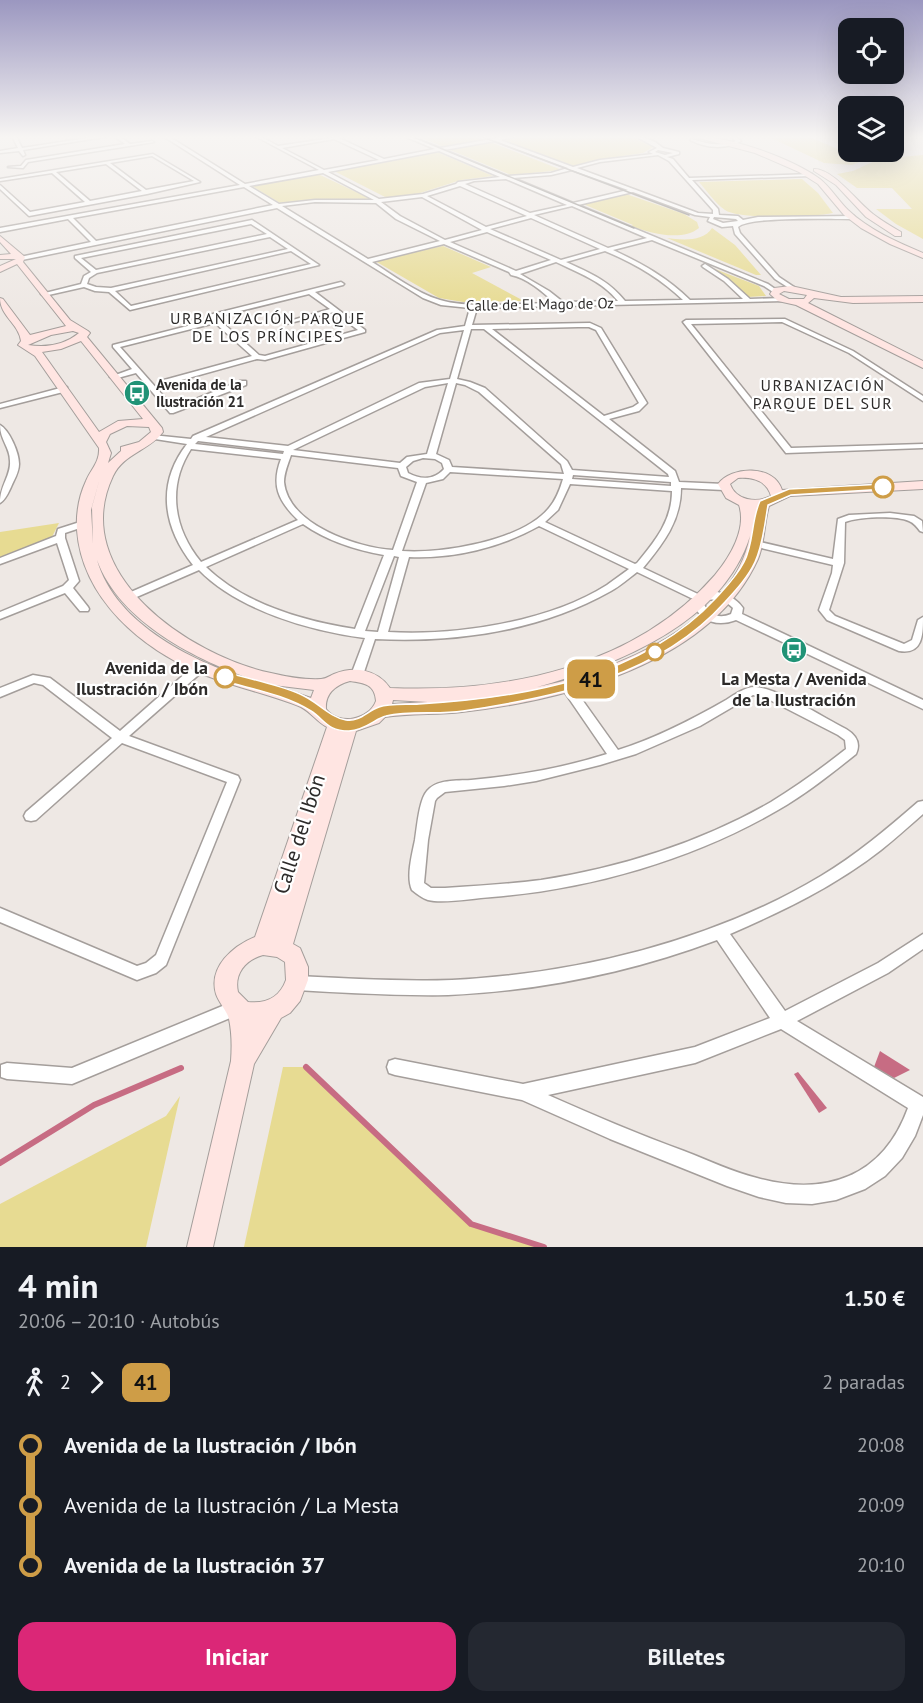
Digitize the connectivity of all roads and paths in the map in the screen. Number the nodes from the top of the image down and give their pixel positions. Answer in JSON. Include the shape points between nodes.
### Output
{"nodes":[{"id":1,"x":7,"y":194,"type":"edge"},
{"id":2,"x":79,"y":194,"type":"edge"},
{"id":3,"x":140,"y":194,"type":"edge"},
{"id":4,"x":194,"y":194,"type":"edge"},
{"id":5,"x":245,"y":194,"type":"edge"},
{"id":6,"x":259,"y":194,"type":"edge"},
{"id":7,"x":366,"y":194,"type":"edge"},
{"id":8,"x":483,"y":194,"type":"edge"},
{"id":9,"x":546,"y":194,"type":"edge"},
{"id":10,"x":618,"y":194,"type":"edge"},
{"id":11,"x":641,"y":194,"type":"edge"},
{"id":12,"x":702,"y":194,"type":"edge"},
{"id":13,"x":831,"y":194,"type":"edge"},
{"id":14,"x":848,"y":194,"type":"edge"},
{"id":15,"x":422,"y":195,"type":"joint"},
{"id":16,"x":10,"y":197,"type":"junction"},
{"id":17,"x":0,"y":198,"type":"edge"},
{"id":18,"x":378,"y":201,"type":"junction"},
{"id":19,"x":89,"y":203,"type":"junction"},
{"id":20,"x":572,"y":205,"type":"junction"},
{"id":21,"x":278,"y":206,"type":"junction"},
{"id":22,"x":267,"y":208,"type":"junction"},
{"id":23,"x":531,"y":216,"type":"junction"},
{"id":24,"x":714,"y":216,"type":"junction"},
{"id":25,"x":69,"y":217,"type":"junction"},
{"id":26,"x":852,"y":217,"type":"junction"},
{"id":27,"x":738,"y":223,"type":"junction"},
{"id":28,"x":0,"y":230,"type":"edge"},
{"id":29,"x":486,"y":230,"type":"junction"},
{"id":30,"x":272,"y":235,"type":"junction"},
{"id":31,"x":903,"y":237,"type":"dead end"},
{"id":32,"x":0,"y":238,"type":"edge"},
{"id":33,"x":652,"y":238,"type":"junction"},
{"id":34,"x":94,"y":242,"type":"junction"},
{"id":35,"x":444,"y":242,"type":"junction"},
{"id":36,"x":293,"y":249,"type":"junction"},
{"id":37,"x":606,"y":250,"type":"junction"},
{"id":38,"x":923,"y":256,"type":"edge"},
{"id":39,"x":0,"y":257,"type":"edge"},
{"id":40,"x":20,"y":259,"type":"junction"},
{"id":41,"x":366,"y":261,"type":"junction"},
{"id":42,"x":559,"y":261,"type":"junction"},
{"id":43,"x":711,"y":263,"type":"junction"},
{"id":44,"x":0,"y":268,"type":"edge"},
{"id":45,"x":95,"y":272,"type":"junction"},
{"id":46,"x":513,"y":274,"type":"junction"},
{"id":47,"x":341,"y":284,"type":"dead end"},
{"id":48,"x":84,"y":285,"type":"junction"},
{"id":49,"x":792,"y":288,"type":"junction"},
{"id":50,"x":111,"y":290,"type":"junction"},
{"id":51,"x":309,"y":291,"type":"junction"},
{"id":52,"x":775,"y":291,"type":"junction"},
{"id":53,"x":44,"y":294,"type":"junction"},
{"id":54,"x":811,"y":296,"type":"junction"},
{"id":55,"x":923,"y":299,"type":"edge"},
{"id":56,"x":782,"y":300,"type":"junction"},
{"id":57,"x":750,"y":301,"type":"junction"},
{"id":58,"x":689,"y":302,"type":"junction"},
{"id":59,"x":798,"y":302,"type":"junction"},
{"id":60,"x":0,"y":303,"type":"edge"},
{"id":61,"x":623,"y":303,"type":"junction"},
{"id":62,"x":562,"y":305,"type":"junction"},
{"id":63,"x":474,"y":306,"type":"junction"},
{"id":64,"x":335,"y":310,"type":"junction"},
{"id":65,"x":216,"y":321,"type":"junction"},
{"id":66,"x":288,"y":323,"type":"dead end"},
{"id":67,"x":469,"y":327,"type":"junction"},
{"id":68,"x":486,"y":327,"type":"junction"},
{"id":69,"x":79,"y":333,"type":"junction"},
{"id":70,"x":29,"y":345,"type":"junction"},
{"id":71,"x":257,"y":357,"type":"junction"},
{"id":72,"x":923,"y":365,"type":"edge"},
{"id":73,"x":137,"y":370,"type":"junction"},
{"id":74,"x":114,"y":377,"type":"junction"},
{"id":75,"x":453,"y":381,"type":"junction"},
{"id":76,"x":167,"y":382,"type":"dead end"},
{"id":77,"x":243,"y":383,"type":"dead end"},
{"id":78,"x":64,"y":389,"type":"junction"},
{"id":79,"x":923,"y":399,"type":"edge"},
{"id":80,"x":0,"y":406,"type":"edge"},
{"id":81,"x":605,"y":418,"type":"junction"},
{"id":82,"x":152,"y":424,"type":"junction"},
{"id":83,"x":0,"y":427,"type":"edge"},
{"id":84,"x":155,"y":437,"type":"junction"},
{"id":85,"x":102,"y":442,"type":"junction"},
{"id":86,"x":192,"y":442,"type":"junction"},
{"id":87,"x":923,"y":446,"type":"edge"},
{"id":88,"x":135,"y":448,"type":"junction"},
{"id":89,"x":288,"y":452,"type":"junction"},
{"id":90,"x":430,"y":456,"type":"junction"},
{"id":91,"x":402,"y":466,"type":"junction"},
{"id":92,"x":448,"y":469,"type":"junction"},
{"id":93,"x":568,"y":477,"type":"junction"},
{"id":94,"x":923,"y":478,"type":"edge"},
{"id":95,"x":422,"y":480,"type":"junction"},
{"id":96,"x":770,"y":482,"type":"junction"},
{"id":97,"x":676,"y":485,"type":"junction"},
{"id":98,"x":923,"y":485,"type":"edge"},
{"id":99,"x":724,"y":487,"type":"junction"},
{"id":100,"x":777,"y":496,"type":"junction"},
{"id":101,"x":0,"y":500,"type":"edge"},
{"id":102,"x":744,"y":502,"type":"junction"},
{"id":103,"x":763,"y":503,"type":"junction"},
{"id":104,"x":303,"y":521,"type":"junction"},
{"id":105,"x":537,"y":522,"type":"junction"},
{"id":106,"x":83,"y":524,"type":"junction"},
{"id":107,"x":923,"y":529,"type":"edge"},
{"id":108,"x":60,"y":538,"type":"junction"},
{"id":109,"x":756,"y":544,"type":"junction"},
{"id":110,"x":397,"y":553,"type":"junction"},
{"id":111,"x":0,"y":561,"type":"edge"},
{"id":112,"x":839,"y":563,"type":"junction"},
{"id":113,"x":198,"y":566,"type":"junction"},
{"id":114,"x":636,"y":568,"type":"junction"},
{"id":115,"x":67,"y":588,"type":"junction"},
{"id":116,"x":128,"y":597,"type":"junction"},
{"id":117,"x":725,"y":597,"type":"junction"},
{"id":118,"x":701,"y":603,"type":"junction"},
{"id":119,"x":84,"y":609,"type":"dead end"},
{"id":120,"x":0,"y":616,"type":"edge"},
{"id":121,"x":736,"y":616,"type":"junction"},
{"id":122,"x":923,"y":620,"type":"edge"},
{"id":123,"x":371,"y":634,"type":"junction"},
{"id":124,"x":200,"y":667,"type":"junction"},
{"id":125,"x":357,"y":675,"type":"junction"},
{"id":126,"x":325,"y":685,"type":"junction"},
{"id":127,"x":567,"y":687,"type":"junction"},
{"id":128,"x":0,"y":693,"type":"edge"},
{"id":129,"x":386,"y":694,"type":"junction"},
{"id":130,"x":923,"y":705,"type":"edge"},
{"id":131,"x":317,"y":708,"type":"junction"},
{"id":132,"x":381,"y":711,"type":"junction"},
{"id":133,"x":343,"y":725,"type":"junction"},
{"id":134,"x":121,"y":738,"type":"junction"},
{"id":135,"x":615,"y":756,"type":"junction"},
{"id":136,"x":923,"y":806,"type":"edge"},
{"id":137,"x":31,"y":816,"type":"dead end"},
{"id":138,"x":0,"y":915,"type":"edge"},
{"id":139,"x":720,"y":932,"type":"junction"},
{"id":140,"x":923,"y":941,"type":"edge"},
{"id":141,"x":272,"y":946,"type":"junction"},
{"id":142,"x":297,"y":983,"type":"junction"},
{"id":143,"x":238,"y":1009,"type":"junction"},
{"id":144,"x":273,"y":1010,"type":"junction"},
{"id":145,"x":782,"y":1022,"type":"junction"},
{"id":146,"x":243,"y":1061,"type":"junction"},
{"id":147,"x":395,"y":1067,"type":"dead end"},
{"id":148,"x":8,"y":1071,"type":"dead end"},
{"id":149,"x":523,"y":1092,"type":"junction"},
{"id":150,"x":921,"y":1105,"type":"edge"},
{"id":151,"x":201,"y":1247,"type":"edge"}],
"edges":[{"from":1,"to":16,"type":"street"},
{"from":2,"to":19,"type":"street"},
{"from":3,"to":19,"type":"street"},
{"from":4,"to":25,"type":"street"},
{"from":5,"to":22,"type":"street"},
{"from":6,"to":21,"type":"street","name":"Calle de El Mago de Oz"},
{"from":7,"to":18,"type":"street"},
{"from":8,"to":23,"type":"street"},
{"from":9,"to":20,"type":"street"},
{"from":10,"to":20,"type":"street"},
{"from":11,"to":24,"type":"street"},
{"from":12,"to":24,"type":"street","via":[[716,210]]},
{"from":13,"to":26,"type":"street"},
{"from":14,"to":31,"type":"street","via":[[868,215]]},
{"from":15,"to":18,"type":"street"},
{"from":15,"to":29,"type":"street"},
{"from":16,"to":17,"type":"street"},
{"from":16,"to":19,"type":"street","via":[[29,214]]},
{"from":18,"to":21,"type":"street"},
{"from":18,"to":35,"type":"street","via":[[405,222]]},
{"from":20,"to":23,"type":"street"},
{"from":20,"to":33,"type":"street"},
{"from":21,"to":22,"type":"street"},
{"from":21,"to":41,"type":"street","name":"Calle de El Mago de Oz"},
{"from":22,"to":34,"type":"street"},
{"from":23,"to":29,"type":"street"},
{"from":23,"to":37,"type":"street"},
{"from":24,"to":27,"type":"street","via":[[736,217]]},
{"from":24,"to":27,"type":"street","via":[[710,220],[716,224]]},
{"from":25,"to":28,"type":"street"},
{"from":25,"to":34,"type":"street"},
{"from":26,"to":27,"type":"street"},
{"from":26,"to":38,"type":"street"},
{"from":27,"to":49,"type":"street","via":[[737,233]]},
{"from":29,"to":35,"type":"street"},
{"from":29,"to":42,"type":"street"},
{"from":30,"to":36,"type":"street"},
{"from":30,"to":45,"type":"street"},
{"from":30,"to":45,"type":"street","via":[[252,222],[77,256]]},
{"from":32,"to":40,"type":"street"},
{"from":33,"to":37,"type":"street"},
{"from":33,"to":43,"type":"street"},
{"from":34,"to":40,"type":"street"},
{"from":35,"to":41,"type":"street"},
{"from":35,"to":46,"type":"street"},
{"from":36,"to":50,"type":"street"},
{"from":36,"to":50,"type":"street","via":[[316,265],[130,308]]},
{"from":37,"to":42,"type":"street"},
{"from":37,"to":58,"type":"street","via":[[662,278]]},
{"from":39,"to":40,"type":"street"},
{"from":40,"to":44,"type":"street"},
{"from":40,"to":53,"type":"street"},
{"from":41,"to":63,"type":"street","name":"Calle de El Mago de Oz","via":[[432,300]]},
{"from":42,"to":46,"type":"street"},
{"from":42,"to":61,"type":"street","via":[[604,283]]},
{"from":43,"to":52,"type":"street"},
{"from":43,"to":57,"type":"street","via":[[703,265]]},
{"from":45,"to":48,"type":"street","via":[[86,277]]},
{"from":46,"to":62,"type":"street","via":[[542,288]]},
{"from":47,"to":51,"type":"street"},
{"from":48,"to":50,"type":"street"},
{"from":48,"to":53,"type":"street"},
{"from":49,"to":52,"type":"street"},
{"from":49,"to":54,"type":"street"},
{"from":51,"to":64,"type":"street"},
{"from":51,"to":65,"type":"street","via":[[211,316]]},
{"from":52,"to":56,"type":"street"},
{"from":53,"to":69,"type":"street"},
{"from":54,"to":55,"type":"street","via":[[839,300]]},
{"from":54,"to":59,"type":"street"},
{"from":56,"to":57,"type":"street","name":"Calle de El Mago de Oz"},
{"from":56,"to":59,"type":"street"},
{"from":57,"to":58,"type":"street","name":"Calle de El Mago de Oz"},
{"from":58,"to":61,"type":"street","name":"Calle de El Mago de Oz"},
{"from":59,"to":72,"type":"street"},
{"from":60,"to":70,"type":"street"},
{"from":61,"to":62,"type":"street","name":"Calle de El Mago de Oz"},
{"from":62,"to":63,"type":"street","name":"Calle de El Mago de Oz"},
{"from":63,"to":67,"type":"street"},
{"from":64,"to":66,"type":"street"},
{"from":64,"to":71,"type":"street","via":[[363,330]]},
{"from":65,"to":71,"type":"street"},
{"from":65,"to":73,"type":"street","via":[[115,346]]},
{"from":67,"to":68,"type":"street"},
{"from":67,"to":75,"type":"street"},
{"from":67,"to":86,"type":"street","via":[[439,331]]},
{"from":68,"to":81,"type":"street"},
{"from":68,"to":81,"type":"street","via":[[590,325],[599,329],[643,403],[636,409]]},
{"from":69,"to":70,"type":"street","via":[[49,332]]},
{"from":69,"to":70,"type":"street","via":[[60,346]]},
{"from":69,"to":74,"type":"street"},
{"from":70,"to":78,"type":"street"},
{"from":71,"to":76,"type":"street"},
{"from":73,"to":74,"type":"street"},
{"from":73,"to":77,"type":"street","via":[[173,411]]},
{"from":74,"to":82,"type":"street"},
{"from":75,"to":89,"type":"street","via":[[422,385]]},
{"from":75,"to":90,"type":"street"},
{"from":75,"to":93,"type":"street","via":[[482,390],[564,464]]},
{"from":78,"to":80,"type":"street"},
{"from":78,"to":85,"type":"street"},
{"from":79,"to":87,"type":"street","via":[[851,352],[783,320],[686,322],[789,451]]},
{"from":81,"to":97,"type":"street","via":[[672,472]]},
{"from":82,"to":84,"type":"street","via":[[157,432]]},
{"from":82,"to":85,"type":"street","via":[[119,424],[105,432]]},
{"from":83,"to":101,"type":"street","via":[[16,456]]},
{"from":84,"to":86,"type":"street"},
{"from":84,"to":88,"type":"street"},
{"from":85,"to":88,"type":"street","via":[[119,449]]},
{"from":85,"to":106,"type":"street","via":[[105,457],[89,489]]},
{"from":86,"to":89,"type":"street"},
{"from":86,"to":113,"type":"street","via":[[170,486],[169,506],[183,546]]},
{"from":88,"to":116,"type":"street","via":[[118,457],[108,473],[97,526],[104,558]]},
{"from":89,"to":91,"type":"street"},
{"from":89,"to":104,"type":"street","via":[[280,477],[281,488],[288,504]]},
{"from":90,"to":91,"type":"street","via":[[416,457]]},
{"from":90,"to":92,"type":"street","via":[[446,462]]},
{"from":91,"to":95,"type":"street","via":[[404,474]]},
{"from":92,"to":93,"type":"street"},
{"from":92,"to":95,"type":"street","via":[[437,479]]},
{"from":93,"to":97,"type":"street"},
{"from":93,"to":105,"type":"street","via":[[553,510]]},
{"from":94,"to":96,"type":"street"},
{"from":95,"to":110,"type":"street"},
{"from":96,"to":99,"type":"street","via":[[739,475],[727,479]]},
{"from":96,"to":100,"type":"street","via":[[777,489]]},
{"from":97,"to":99,"type":"street"},
{"from":97,"to":114,"type":"street","via":[[677,505],[668,529],[657,548]]},
{"from":98,"to":100,"type":"street","via":[[798,491]]},
{"from":99,"to":102,"type":"street","via":[[732,497]]},
{"from":100,"to":103,"type":"street"},
{"from":102,"to":103,"type":"street"},
{"from":102,"to":118,"type":"street","via":[[747,517],[735,558]]},
{"from":103,"to":109,"type":"street"},
{"from":104,"to":110,"type":"street","via":[[341,542],[375,552]]},
{"from":104,"to":113,"type":"street"},
{"from":105,"to":110,"type":"street","via":[[482,547],[447,553]]},
{"from":105,"to":114,"type":"street"},
{"from":106,"to":108,"type":"street","via":[[61,531]]},
{"from":106,"to":124,"type":"street","via":[[89,561],[107,596],[143,633]]},
{"from":107,"to":112,"type":"street","via":[[918,521],[904,516],[843,519]]},
{"from":108,"to":111,"type":"street"},
{"from":108,"to":115,"type":"street","via":[[74,581]]},
{"from":109,"to":112,"type":"street"},
{"from":109,"to":117,"type":"street","via":[[749,562]]},
{"from":110,"to":123,"type":"street"},
{"from":110,"to":123,"type":"street"},
{"from":112,"to":122,"type":"street","via":[[824,610],[828,616],[903,648],[916,642]]},
{"from":113,"to":116,"type":"street"},
{"from":113,"to":123,"type":"street","via":[[236,594],[282,615]]},
{"from":114,"to":118,"type":"street"},
{"from":114,"to":123,"type":"street","via":[[604,591],[525,622],[492,630],[426,636]]},
{"from":115,"to":119,"type":"street"},
{"from":115,"to":120,"type":"street"},
{"from":116,"to":126,"type":"street","via":[[158,625],[219,660],[297,685]]},
{"from":117,"to":118,"type":"street"},
{"from":117,"to":121,"type":"street","via":[[738,608]]},
{"from":118,"to":121,"type":"street","via":[[722,620]]},
{"from":118,"to":127,"type":"street","via":[[657,651]]},
{"from":118,"to":129,"type":"street","via":[[646,641],[576,671],[474,693]]},
{"from":121,"to":130,"type":"street"},
{"from":123,"to":125,"type":"street"},
{"from":124,"to":131,"type":"street","via":[[295,697]]},
{"from":124,"to":134,"type":"street"},
{"from":125,"to":126,"type":"street","via":[[343,676]]},
{"from":125,"to":129,"type":"street","via":[[379,683]]},
{"from":126,"to":131,"type":"street","via":[[317,696]]},
{"from":127,"to":132,"type":"street","via":[[460,707]]},
{"from":127,"to":135,"type":"street"},
{"from":128,"to":134,"type":"street","via":[[33,679],[46,681]]},
{"from":129,"to":132,"type":"street"},
{"from":131,"to":133,"type":"street","via":[[324,718]]},
{"from":132,"to":133,"type":"street","via":[[368,721]]},
{"from":133,"to":141,"type":"street","name":"Calle del Ibón"},
{"from":134,"to":137,"type":"street"},
{"from":134,"to":138,"type":"street","via":[[234,780],[161,960],[137,973]]},
{"from":135,"to":135,"type":"street","via":[[553,773],[443,787],[431,796],[427,809],[417,886],[429,894],[531,887],[628,866],[694,844],[761,814],[852,751],[851,738],[842,732],[755,690],[688,728]]},
{"from":136,"to":139,"type":"street","via":[[868,854],[824,882]]},
{"from":139,"to":142,"type":"street","via":[[606,965],[470,986]]},
{"from":139,"to":145,"type":"street"},
{"from":140,"to":145,"type":"street","via":[[883,968]]},
{"from":141,"to":142,"type":"street","via":[[289,951],[298,965]]},
{"from":141,"to":143,"type":"street","via":[[246,951],[228,971],[226,987],[231,1003]]},
{"from":142,"to":144,"type":"street","via":[[290,997]]},
{"from":143,"to":144,"type":"street","via":[[255,1014]]},
{"from":143,"to":146,"type":"street"},
{"from":143,"to":148,"type":"street","via":[[72,1076]]},
{"from":144,"to":146,"type":"street"},
{"from":145,"to":149,"type":"street","via":[[694,1055]]},
{"from":145,"to":150,"type":"street"},
{"from":146,"to":151,"type":"street"},
{"from":147,"to":149,"type":"street"},
{"from":149,"to":150,"type":"street","via":[[603,1129],[759,1188],[804,1194],[842,1189],[877,1172],[906,1140]]}]}
